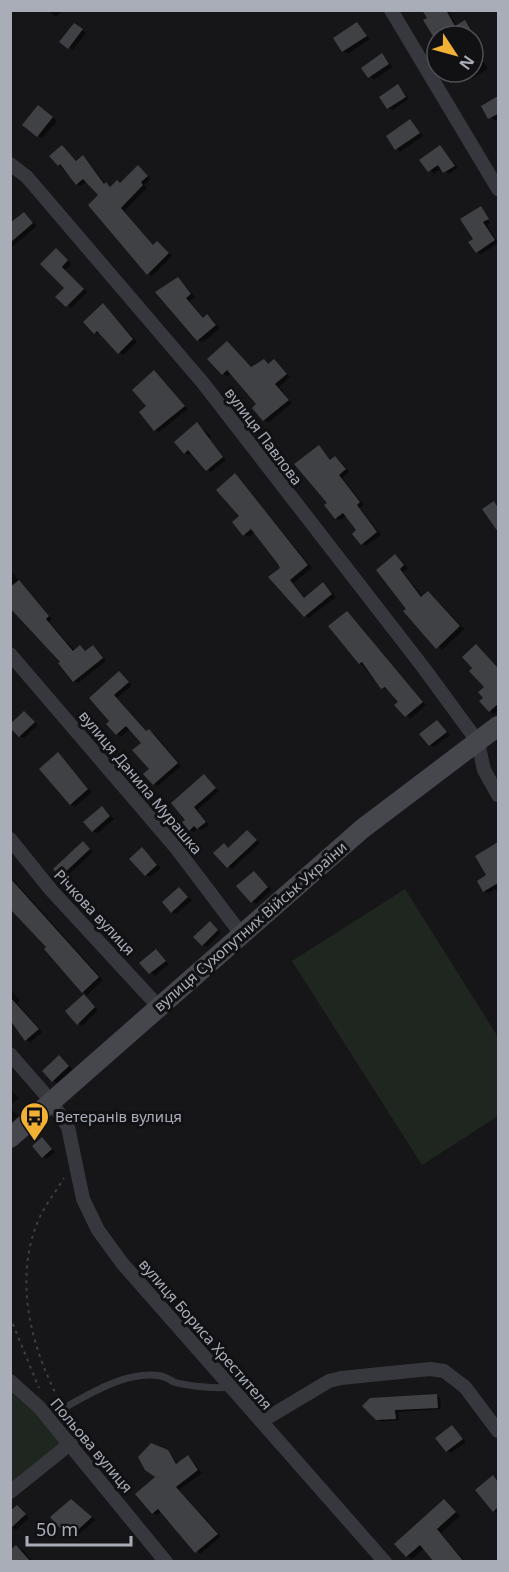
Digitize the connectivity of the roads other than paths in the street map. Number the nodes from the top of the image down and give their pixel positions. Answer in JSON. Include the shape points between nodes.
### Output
{"nodes":[{"id":1,"x":391,"y":10,"type":"edge"},
{"id":2,"x":10,"y":164,"type":"edge"},
{"id":3,"x":498,"y":189,"type":"edge"},
{"id":4,"x":10,"y":654,"type":"edge"},
{"id":5,"x":498,"y":726,"type":"edge"},
{"id":6,"x":478,"y":742,"type":"junction"},
{"id":7,"x":498,"y":795,"type":"edge"},
{"id":8,"x":10,"y":839,"type":"edge"},
{"id":9,"x":242,"y":935,"type":"junction"},
{"id":10,"x":158,"y":1006,"type":"junction"},
{"id":11,"x":10,"y":1054,"type":"edge"},
{"id":12,"x":51,"y":1101,"type":"junction"},
{"id":13,"x":10,"y":1138,"type":"edge"},
{"id":14,"x":10,"y":1381,"type":"edge"},
{"id":15,"x":233,"y":1387,"type":"junction"},
{"id":16,"x":64,"y":1408,"type":"road end"},
{"id":17,"x":262,"y":1421,"type":"junction"},
{"id":18,"x":498,"y":1431,"type":"edge"},
{"id":19,"x":71,"y":1443,"type":"junction"},
{"id":20,"x":10,"y":1492,"type":"edge"},
{"id":21,"x":164,"y":1561,"type":"edge"},
{"id":22,"x":385,"y":1562,"type":"edge"}],
"edges":[{"from":1,"to":3,"type":"street"},
{"from":2,"to":6,"type":"street","name":"вулиця Павлова","via":[[27,177],[203,383]]},
{"from":4,"to":9,"type":"street","name":"вулиця Данила Мурашка","via":[[177,849]]},
{"from":5,"to":6,"type":"street","name":"вулиця Сухопутних Військ України"},
{"from":6,"to":7,"type":"street","via":[[484,770]]},
{"from":6,"to":9,"type":"street","name":"вулиця Сухопутних Військ України","via":[[362,829]]},
{"from":8,"to":10,"type":"street","name":"Річкова вулиця","via":[[51,890]]},
{"from":9,"to":10,"type":"street","name":"вулиця Сухопутних Військ України"},
{"from":10,"to":12,"type":"street","name":"вулиця Сухопутних Військ України"},
{"from":11,"to":12,"type":"street","name":"вулиця Бориса Хрестителя"},
{"from":12,"to":13,"type":"street","name":"вулиця Сухопутних Військ України"},
{"from":12,"to":15,"type":"street","name":"вулиця Бориса Хрестителя","via":[[68,1127],[83,1198],[98,1230],[122,1263]]},
{"from":14,"to":19,"type":"street","name":"Польова вулиця"},
{"from":15,"to":16,"type":"lane","via":[[217,1389],[177,1383],[161,1376],[139,1376]]},
{"from":15,"to":17,"type":"street","name":"вулиця Бориса Хрестителя"},
{"from":17,"to":18,"type":"street","via":[[329,1381],[430,1369],[454,1377]]},
{"from":17,"to":22,"type":"street","name":"вулиця Бориса Хрестителя"},
{"from":19,"to":20,"type":"street"},
{"from":19,"to":21,"type":"street","name":"Польова вулиця"}]}
